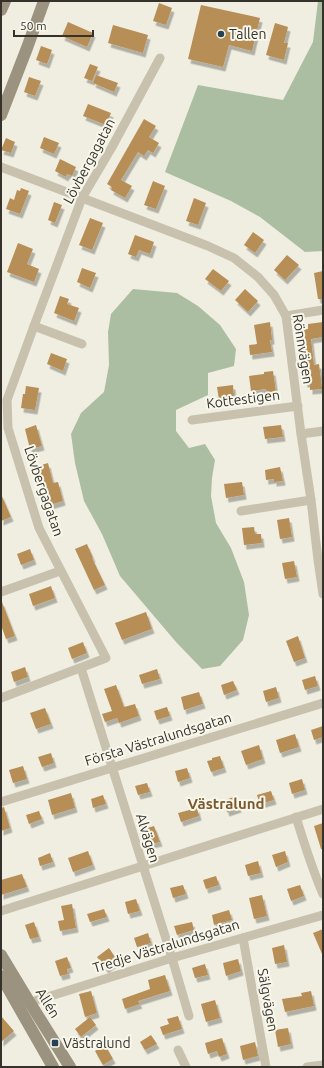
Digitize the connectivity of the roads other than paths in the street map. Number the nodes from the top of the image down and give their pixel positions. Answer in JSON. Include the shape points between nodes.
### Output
{"nodes":[{"id":1,"x":5,"y":1,"type":"edge"},
{"id":2,"x":44,"y":1,"type":"edge"},
{"id":3,"x":1,"y":10,"type":"edge"},
{"id":4,"x":160,"y":58,"type":"dead end"},
{"id":5,"x":1,"y":115,"type":"edge"},
{"id":6,"x":1,"y":167,"type":"edge"},
{"id":7,"x":82,"y":198,"type":"junction"},
{"id":8,"x":323,"y":310,"type":"edge"},
{"id":9,"x":286,"y":316,"type":"junction"},
{"id":10,"x":34,"y":326,"type":"junction"},
{"id":11,"x":82,"y":344,"type":"dead end"},
{"id":12,"x":4,"y":398,"type":"edge"},
{"id":13,"x":298,"y":406,"type":"junction"},
{"id":14,"x":192,"y":420,"type":"dead end"},
{"id":15,"x":323,"y":431,"type":"edge"},
{"id":16,"x":301,"y":434,"type":"junction"},
{"id":17,"x":311,"y":500,"type":"junction"},
{"id":18,"x":242,"y":511,"type":"dead end"},
{"id":19,"x":60,"y":571,"type":"junction"},
{"id":20,"x":1,"y":592,"type":"edge"},
{"id":21,"x":323,"y":594,"type":"edge"},
{"id":22,"x":81,"y":668,"type":"junction"},
{"id":23,"x":1,"y":698,"type":"edge"},
{"id":24,"x":323,"y":703,"type":"edge"},
{"id":25,"x":112,"y":768,"type":"junction"},
{"id":26,"x":1,"y":802,"type":"edge"},
{"id":27,"x":323,"y":809,"type":"edge"},
{"id":28,"x":296,"y":817,"type":"junction"},
{"id":29,"x":143,"y":866,"type":"junction"},
{"id":30,"x":323,"y":894,"type":"edge"},
{"id":31,"x":1,"y":911,"type":"edge"},
{"id":32,"x":323,"y":915,"type":"edge"},
{"id":33,"x":243,"y":938,"type":"junction"},
{"id":34,"x":2,"y":958,"type":"edge"},
{"id":35,"x":172,"y":958,"type":"junction"},
{"id":36,"x":1,"y":976,"type":"edge"},
{"id":37,"x":24,"y":1005,"type":"junction"},
{"id":38,"x":189,"y":1016,"type":"dead end"},
{"id":39,"x":178,"y":1050,"type":"dead end"},
{"id":40,"x":323,"y":1065,"type":"edge"},
{"id":41,"x":53,"y":1067,"type":"edge"},
{"id":42,"x":70,"y":1067,"type":"edge"},
{"id":43,"x":186,"y":1067,"type":"edge"},
{"id":44,"x":266,"y":1067,"type":"edge"},
{"id":45,"x":307,"y":1067,"type":"edge"}],
"edges":[{"from":1,"to":3,"type":"main road"},
{"from":2,"to":5,"type":"main road"},
{"from":4,"to":7,"type":"street","name":"Lövbergagatan"},
{"from":6,"to":7,"type":"street","name":"Rönnvägen"},
{"from":7,"to":9,"type":"street","name":"Rönnvägen","via":[[234,258],[258,277],[274,295]]},
{"from":7,"to":10,"type":"street","name":"Lövbergagatan"},
{"from":8,"to":9,"type":"street"},
{"from":9,"to":13,"type":"street","name":"Rönnvägen"},
{"from":10,"to":11,"type":"street"},
{"from":10,"to":12,"type":"street","name":"Lövbergagatan"},
{"from":12,"to":19,"type":"street","name":"Lövbergagatan","via":[[8,428],[38,528]]},
{"from":13,"to":14,"type":"street","name":"Kottestigen"},
{"from":13,"to":16,"type":"street","name":"Rönnvägen"},
{"from":15,"to":16,"type":"street"},
{"from":16,"to":17,"type":"street","name":"Rönnvägen"},
{"from":17,"to":18,"type":"street"},
{"from":17,"to":21,"type":"street","name":"Rönnvägen"},
{"from":19,"to":20,"type":"street"},
{"from":19,"to":22,"type":"street","name":"Lövbergagatan","via":[[106,658]]},
{"from":22,"to":23,"type":"street"},
{"from":22,"to":25,"type":"street","name":"Alvägen"},
{"from":24,"to":25,"type":"street","name":"Första Västralundsgatan"},
{"from":25,"to":26,"type":"street","name":"Första Västralundsgatan"},
{"from":25,"to":29,"type":"street","name":"Alvägen"},
{"from":27,"to":28,"type":"street"},
{"from":28,"to":29,"type":"street"},
{"from":28,"to":30,"type":"street"},
{"from":29,"to":31,"type":"street"},
{"from":29,"to":35,"type":"street","name":"Alvägen"},
{"from":32,"to":33,"type":"street","name":"Tredje Västralundsgatan"},
{"from":33,"to":35,"type":"street","name":"Tredje Västralundsgatan"},
{"from":33,"to":44,"type":"street","name":"Sälgvägen"},
{"from":34,"to":37,"type":"main road","name":"Allén"},
{"from":35,"to":37,"type":"street","name":"Tredje Västralundsgatan"},
{"from":35,"to":38,"type":"street","name":"Alvägen"},
{"from":36,"to":37,"type":"main road","name":"Allén"},
{"from":37,"to":41,"type":"main road","name":"Allén"},
{"from":37,"to":42,"type":"main road","name":"Allén"},
{"from":39,"to":43,"type":"street"},
{"from":40,"to":45,"type":"street"}]}
